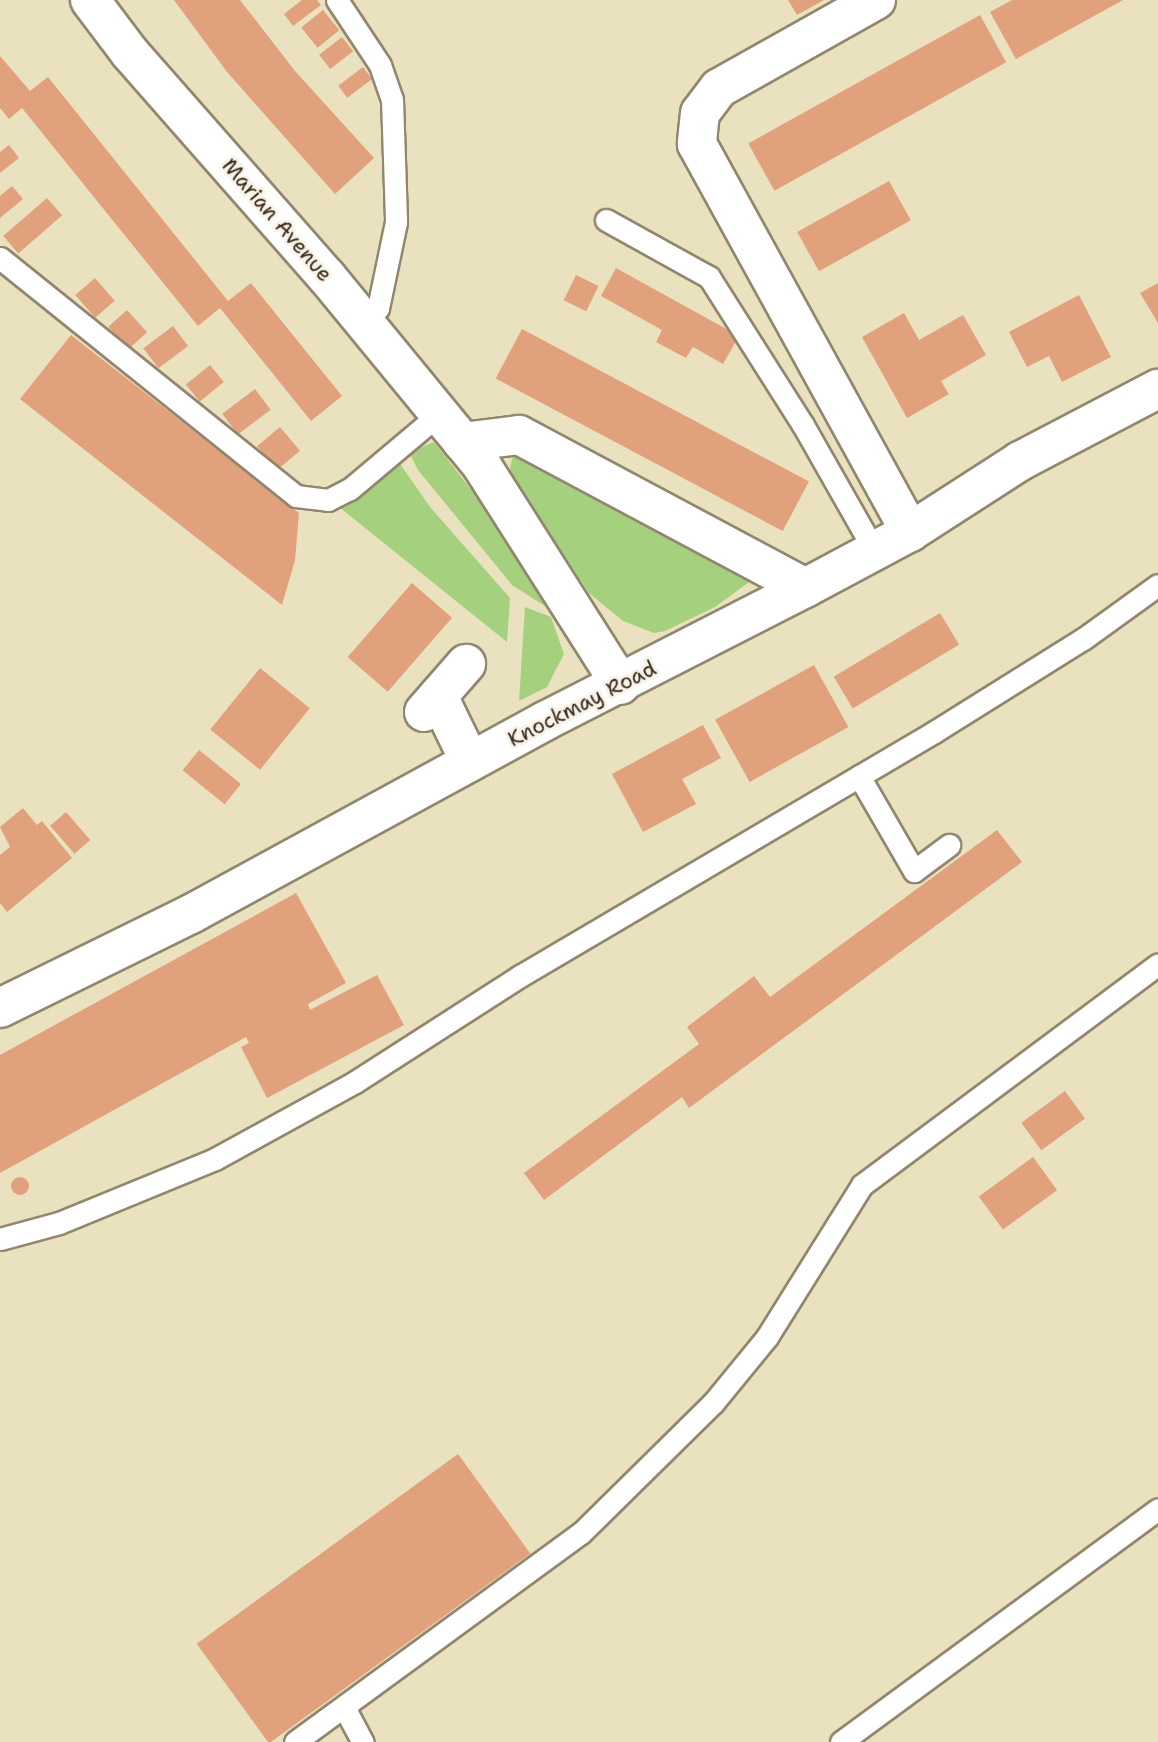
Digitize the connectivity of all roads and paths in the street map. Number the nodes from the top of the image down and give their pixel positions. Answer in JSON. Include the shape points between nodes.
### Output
{"nodes":[{"id":1,"x":90,"y":0,"type":"edge"},
{"id":2,"x":337,"y":0,"type":"edge"},
{"id":3,"x":876,"y":0,"type":"edge"},
{"id":4,"x":606,"y":220,"type":"dead end"},
{"id":5,"x":0,"y":258,"type":"edge"},
{"id":6,"x":366,"y":323,"type":"junction"},
{"id":7,"x":1158,"y":389,"type":"edge"},
{"id":8,"x":450,"y":428,"type":"junction"},
{"id":9,"x":910,"y":532,"type":"junction"},
{"id":10,"x":874,"y":550,"type":"junction"},
{"id":11,"x":1158,"y":585,"type":"edge"},
{"id":12,"x":805,"y":588,"type":"junction"},
{"id":13,"x":466,"y":664,"type":"dead end"},
{"id":14,"x":621,"y":685,"type":"junction"},
{"id":15,"x":470,"y":762,"type":"junction"},
{"id":16,"x":859,"y":776,"type":"junction"},
{"id":17,"x":949,"y":845,"type":"dead end"},
{"id":18,"x":1158,"y":964,"type":"edge"},
{"id":19,"x":0,"y":1008,"type":"edge"},
{"id":20,"x":0,"y":1239,"type":"edge"},
{"id":21,"x":1158,"y":1508,"type":"edge"},
{"id":22,"x":344,"y":1707,"type":"junction"},
{"id":23,"x":295,"y":1742,"type":"edge"},
{"id":24,"x":363,"y":1742,"type":"edge"},
{"id":25,"x":841,"y":1742,"type":"edge"}],
"edges":[{"from":1,"to":6,"type":"street","name":"Marian Avenue","via":[[130,53]]},
{"from":2,"to":6,"type":"lane","via":[[380,65],[392,99],[396,222],[378,308]]},
{"from":3,"to":9,"type":"street","via":[[719,88],[700,113],[697,144]]},
{"from":4,"to":10,"type":"lane","via":[[709,277],[803,425]]},
{"from":5,"to":8,"type":"lane","via":[[296,496],[328,500]]},
{"from":6,"to":8,"type":"street","name":"Marian Avenue"},
{"from":7,"to":9,"type":"street","name":"Knockmay Road","via":[[1020,461]]},
{"from":8,"to":12,"type":"street","via":[[519,435]]},
{"from":8,"to":14,"type":"street","name":"Marian Avenue","via":[[482,466]]},
{"from":9,"to":10,"type":"street","name":"Knockmay Road"},
{"from":10,"to":12,"type":"street","name":"Knockmay Road"},
{"from":11,"to":16,"type":"lane","via":[[1083,639]]},
{"from":12,"to":14,"type":"street","name":"Knockmay Road"},
{"from":13,"to":15,"type":"street","via":[[431,704]]},
{"from":14,"to":15,"type":"street","name":"Knockmay Road"},
{"from":15,"to":19,"type":"street","name":"Knockmay Road","via":[[191,914]]},
{"from":16,"to":17,"type":"lane","via":[[914,871]]},
{"from":16,"to":20,"type":"lane","via":[[520,975],[355,1082],[215,1159],[59,1223]]},
{"from":18,"to":22,"type":"lane","via":[[862,1185],[767,1337],[713,1403],[582,1533]]},
{"from":21,"to":25,"type":"lane"},
{"from":22,"to":23,"type":"lane"},
{"from":22,"to":24,"type":"lane"}]}
